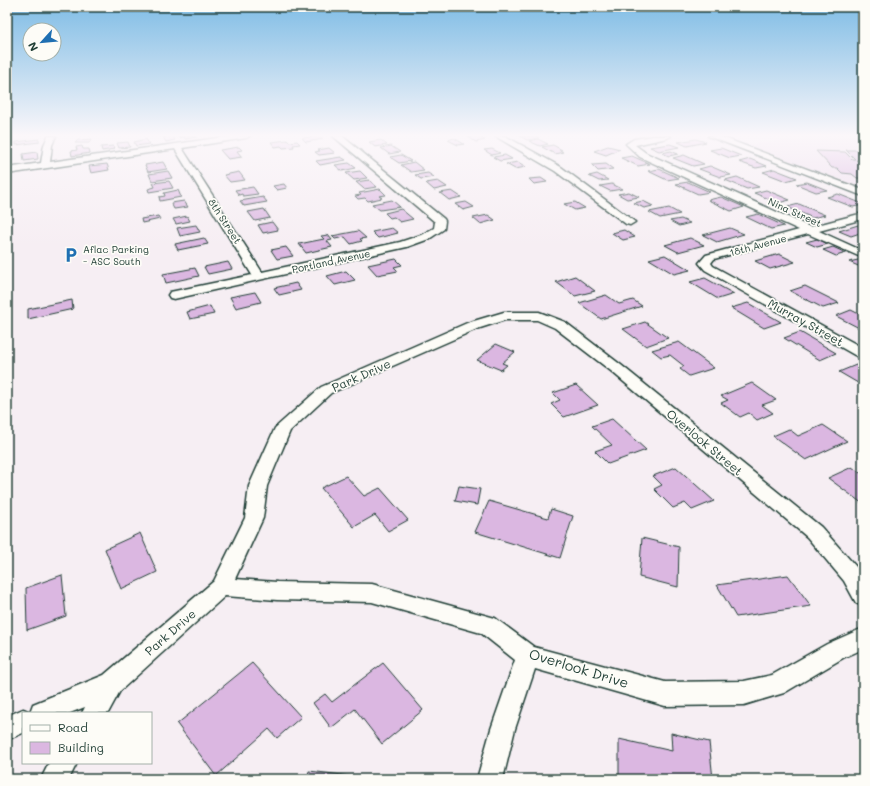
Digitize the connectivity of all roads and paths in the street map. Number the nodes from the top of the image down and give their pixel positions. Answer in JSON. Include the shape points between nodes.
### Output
{"nodes":[{"id":1,"x":194,"y":173,"type":"edge"},
{"id":2,"x":382,"y":173,"type":"edge"},
{"id":3,"x":563,"y":173,"type":"edge"},
{"id":4,"x":682,"y":173,"type":"edge"},
{"id":5,"x":807,"y":173,"type":"edge"},
{"id":6,"x":863,"y":194,"type":"edge"},
{"id":7,"x":863,"y":216,"type":"edge"},
{"id":8,"x":630,"y":222,"type":"dead end"},
{"id":9,"x":810,"y":231,"type":"junction"},
{"id":10,"x":863,"y":255,"type":"edge"},
{"id":11,"x":259,"y":277,"type":"junction"},
{"id":12,"x":749,"y":290,"type":"joint"},
{"id":13,"x":174,"y":295,"type":"dead end"},
{"id":14,"x":575,"y":336,"type":"joint"},
{"id":15,"x":863,"y":354,"type":"edge"},
{"id":16,"x":221,"y":587,"type":"junction"},
{"id":17,"x":863,"y":597,"type":"edge"},
{"id":18,"x":863,"y":638,"type":"edge"},
{"id":19,"x":528,"y":656,"type":"junction"},
{"id":20,"x":112,"y":683,"type":"junction"},
{"id":21,"x":44,"y":712,"type":"edge"},
{"id":22,"x":95,"y":712,"type":"edge"},
{"id":23,"x":22,"y":721,"type":"edge"},
{"id":24,"x":7,"y":728,"type":"edge"},
{"id":25,"x":63,"y":764,"type":"edge"},
{"id":26,"x":54,"y":779,"type":"edge"},
{"id":27,"x":490,"y":779,"type":"edge"}],
"edges":[{"from":1,"to":11,"type":"street","name":"8th Street"},
{"from":2,"to":11,"type":"street","name":"Portland Avenue","via":[[440,221],[439,229],[403,245]]},
{"from":3,"to":8,"type":"street"},
{"from":4,"to":9,"type":"street","name":"Nina Street"},
{"from":5,"to":6,"type":"street"},
{"from":7,"to":9,"type":"street","name":"18th Avenue"},
{"from":9,"to":10,"type":"street","name":"Nina Street"},
{"from":9,"to":12,"type":"street","name":"18th Avenue","via":[[710,257],[705,263],[709,268]]},
{"from":11,"to":13,"type":"street","name":"Portland Avenue"},
{"from":12,"to":15,"type":"street","name":"Murray Street"},
{"from":14,"to":16,"type":"street","name":"Park Drive","via":[[560,325],[539,316],[504,316],[472,326],[326,390],[283,428],[258,486],[254,518]]},
{"from":14,"to":17,"type":"street","name":"Overlook Street","via":[[814,532],[852,575]]},
{"from":16,"to":19,"type":"street","name":"Overlook Drive","via":[[372,593],[487,625]]},
{"from":16,"to":20,"type":"street","name":"Park Drive"},
{"from":18,"to":19,"type":"street","name":"Overlook Drive","via":[[835,650],[776,685],[744,693],[665,694]]},
{"from":19,"to":27,"type":"street","via":[[503,729]]},
{"from":20,"to":21,"type":"street"},
{"from":20,"to":22,"type":"street","name":"Park Drive"},
{"from":23,"to":24,"type":"street"},
{"from":25,"to":26,"type":"street"}]}
